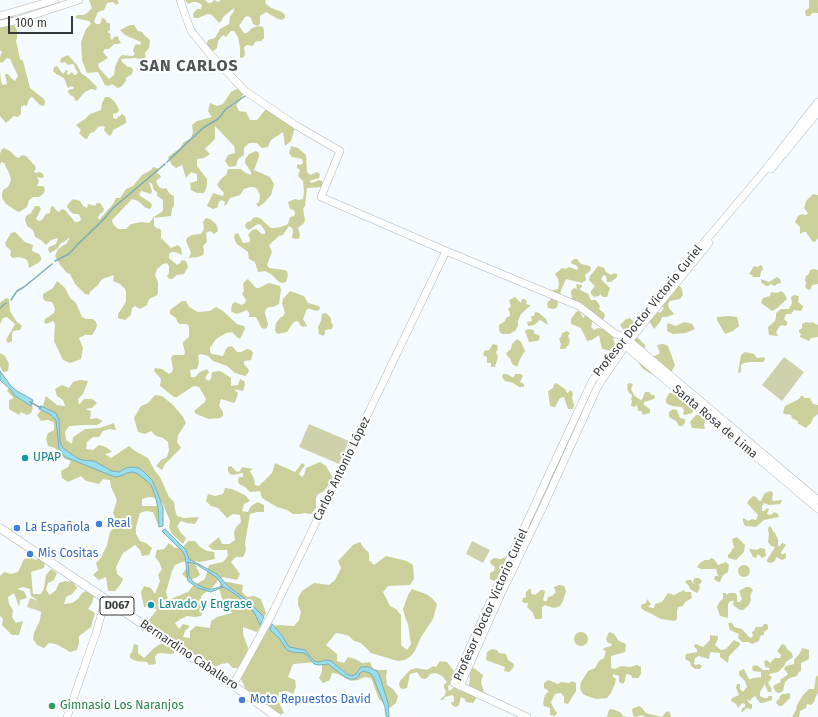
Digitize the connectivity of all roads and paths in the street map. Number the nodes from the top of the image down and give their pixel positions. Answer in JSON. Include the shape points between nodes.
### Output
{"nodes":[{"id":1,"x":55,"y":0,"type":"edge"},
{"id":2,"x":79,"y":0,"type":"edge"},
{"id":3,"x":180,"y":0,"type":"edge"},
{"id":4,"x":0,"y":16,"type":"edge"},
{"id":5,"x":0,"y":24,"type":"edge"},
{"id":6,"x":818,"y":102,"type":"edge"},
{"id":7,"x":818,"y":112,"type":"edge"},
{"id":8,"x":446,"y":251,"type":"junction"},
{"id":9,"x":626,"y":342,"type":"junction"},
{"id":10,"x":818,"y":500,"type":"edge"},
{"id":11,"x":818,"y":509,"type":"edge"},
{"id":12,"x":0,"y":528,"type":"edge"},
{"id":13,"x":106,"y":599,"type":"junction"},
{"id":14,"x":233,"y":684,"type":"junction"},
{"id":15,"x":67,"y":717,"type":"edge"},
{"id":16,"x":277,"y":717,"type":"edge"},
{"id":17,"x":527,"y":717,"type":"edge"}],
"edges":[{"from":1,"to":4,"type":"street"},
{"from":2,"to":5,"type":"street"},
{"from":3,"to":8,"type":"street","name":"Santa Rosa de Lima","via":[[191,31],[245,91],[340,151],[321,197]]},
{"from":6,"to":9,"type":"street","name":"Profesor Doctor Victorio Curiel","via":[[766,169],[653,303]]},
{"from":7,"to":9,"type":"street","name":"Profesor Doctor Victorio Curiel"},
{"from":8,"to":9,"type":"street","name":"Santa Rosa de Lima","via":[[579,306]]},
{"from":8,"to":14,"type":"street","name":"Carlos Antonio López","via":[[271,616]]},
{"from":9,"to":10,"type":"street"},
{"from":9,"to":11,"type":"street","name":"Santa Rosa de Lima"},
{"from":9,"to":17,"type":"street","name":"Profesor Doctor Victorio Curiel","via":[[592,381],[455,681],[455,684]]},
{"from":12,"to":13,"type":"main road","name":"Bernardino Caballero","number":"D067"},
{"from":13,"to":14,"type":"main road","name":"Bernardino Caballero","number":"D067"},
{"from":13,"to":15,"type":"street"},
{"from":14,"to":16,"type":"main road","name":"Bernardino Caballero","number":"D067"}]}
